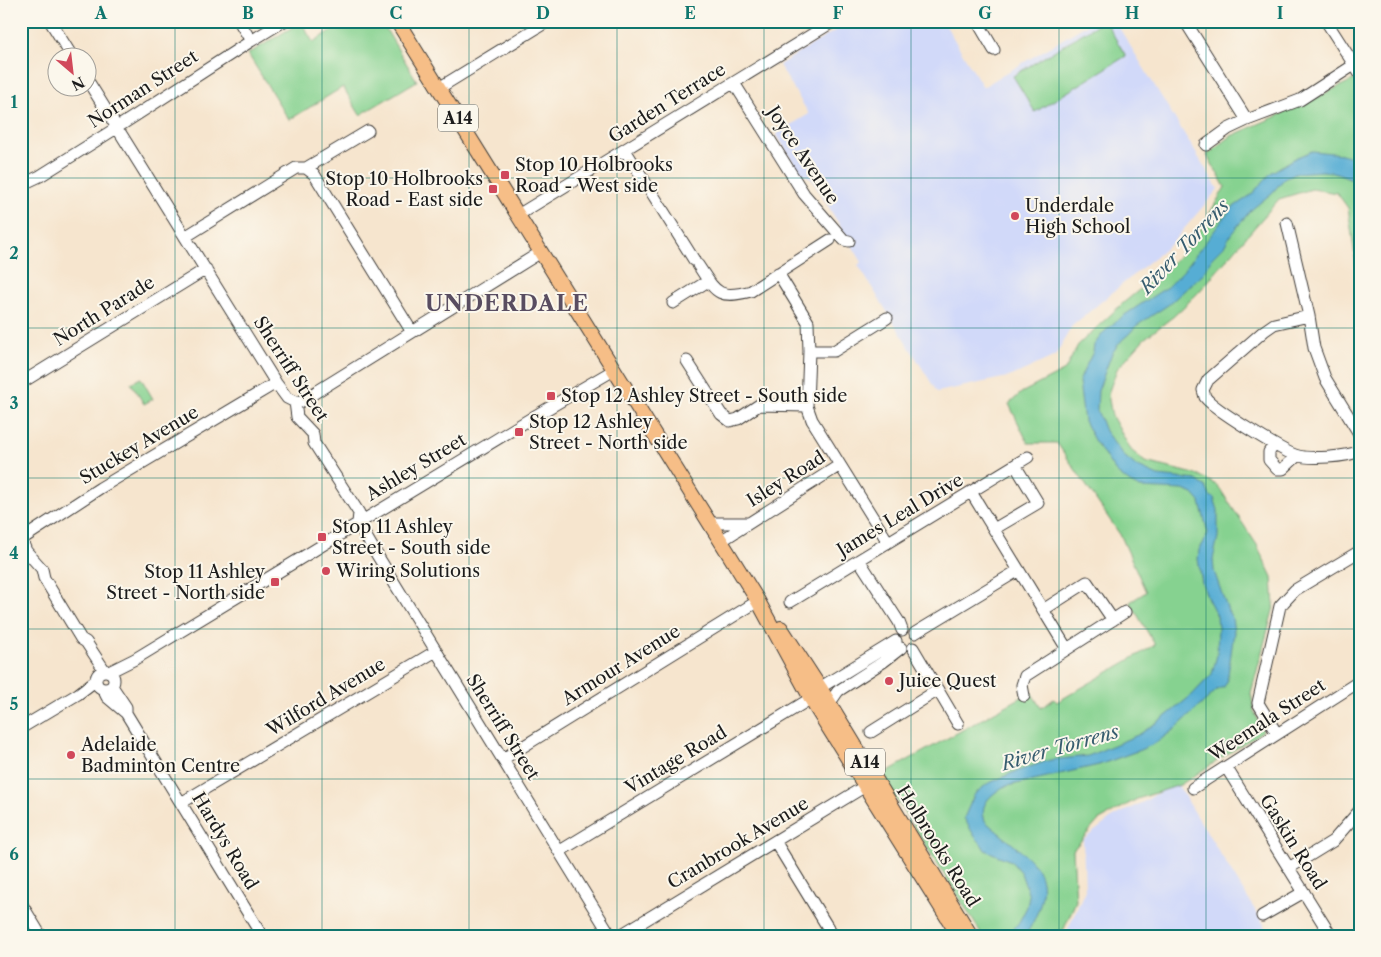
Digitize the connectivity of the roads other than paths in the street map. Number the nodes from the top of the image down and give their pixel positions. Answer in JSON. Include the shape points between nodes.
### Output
{"nodes":[{"id":1,"x":50,"y":21,"type":"edge"},
{"id":2,"x":239,"y":21,"type":"edge"},
{"id":3,"x":284,"y":21,"type":"edge"},
{"id":4,"x":397,"y":21,"type":"edge"},
{"id":5,"x":548,"y":21,"type":"edge"},
{"id":6,"x":834,"y":21,"type":"edge"},
{"id":7,"x":977,"y":21,"type":"edge"},
{"id":8,"x":1185,"y":21,"type":"edge"},
{"id":9,"x":1326,"y":21,"type":"edge"},
{"id":10,"x":251,"y":40,"type":"junction"},
{"id":11,"x":66,"y":48,"type":"edge"},
{"id":12,"x":994,"y":50,"type":"dead end"},
{"id":13,"x":1357,"y":70,"type":"edge"},
{"id":14,"x":734,"y":83,"type":"junction"},
{"id":15,"x":440,"y":88,"type":"junction"},
{"id":16,"x":98,"y":97,"type":"edge"},
{"id":17,"x":1247,"y":120,"type":"junction"},
{"id":18,"x":117,"y":128,"type":"junction"},
{"id":19,"x":368,"y":131,"type":"dead end"},
{"id":20,"x":1206,"y":145,"type":"dead end"},
{"id":21,"x":625,"y":150,"type":"junction"},
{"id":22,"x":306,"y":168,"type":"junction"},
{"id":23,"x":21,"y":185,"type":"edge"},
{"id":24,"x":518,"y":215,"type":"junction"},
{"id":25,"x":1287,"y":223,"type":"dead end"},
{"id":26,"x":185,"y":237,"type":"junction"},
{"id":27,"x":830,"y":240,"type":"dead end"},
{"id":28,"x":850,"y":241,"type":"dead end"},
{"id":29,"x":541,"y":252,"type":"junction"},
{"id":30,"x":206,"y":268,"type":"junction"},
{"id":31,"x":778,"y":273,"type":"junction"},
{"id":32,"x":708,"y":281,"type":"junction"},
{"id":33,"x":673,"y":303,"type":"dead end"},
{"id":34,"x":1309,"y":316,"type":"junction"},
{"id":35,"x":887,"y":318,"type":"dead end"},
{"id":36,"x":412,"y":332,"type":"junction"},
{"id":37,"x":809,"y":351,"type":"junction"},
{"id":38,"x":687,"y":361,"type":"dead end"},
{"id":39,"x":614,"y":370,"type":"junction"},
{"id":40,"x":21,"y":383,"type":"edge"},
{"id":41,"x":276,"y":383,"type":"junction"},
{"id":42,"x":295,"y":402,"type":"junction"},
{"id":43,"x":807,"y":406,"type":"junction"},
{"id":44,"x":1360,"y":436,"type":"edge"},
{"id":45,"x":1274,"y":445,"type":"junction"},
{"id":46,"x":1360,"y":452,"type":"edge"},
{"id":47,"x":1296,"y":456,"type":"junction"},
{"id":48,"x":1028,"y":457,"type":"dead end"},
{"id":49,"x":840,"y":465,"type":"junction"},
{"id":50,"x":1015,"y":465,"type":"junction"},
{"id":51,"x":972,"y":492,"type":"junction"},
{"id":52,"x":750,"y":522,"type":"junction"},
{"id":53,"x":358,"y":523,"type":"junction"},
{"id":54,"x":710,"y":523,"type":"junction"},
{"id":55,"x":994,"y":529,"type":"junction"},
{"id":56,"x":22,"y":538,"type":"edge"},
{"id":57,"x":888,"y":542,"type":"junction"},
{"id":58,"x":724,"y":546,"type":"junction"},
{"id":59,"x":1360,"y":551,"type":"edge"},
{"id":60,"x":859,"y":560,"type":"junction"},
{"id":61,"x":1019,"y":570,"type":"junction"},
{"id":62,"x":758,"y":601,"type":"junction"},
{"id":63,"x":790,"y":602,"type":"dead end"},
{"id":64,"x":1043,"y":610,"type":"junction"},
{"id":65,"x":1125,"y":612,"type":"dead end"},
{"id":66,"x":1112,"y":620,"type":"junction"},
{"id":67,"x":902,"y":630,"type":"junction"},
{"id":68,"x":915,"y":633,"type":"junction"},
{"id":69,"x":899,"y":645,"type":"junction"},
{"id":70,"x":913,"y":648,"type":"junction"},
{"id":71,"x":1067,"y":649,"type":"junction"},
{"id":72,"x":436,"y":651,"type":"junction"},
{"id":73,"x":104,"y":680,"type":"junction"},
{"id":74,"x":1360,"y":681,"type":"edge"},
{"id":75,"x":938,"y":690,"type":"junction"},
{"id":76,"x":813,"y":694,"type":"junction"},
{"id":77,"x":1024,"y":696,"type":"dead end"},
{"id":78,"x":829,"y":704,"type":"junction"},
{"id":79,"x":958,"y":724,"type":"dead end"},
{"id":80,"x":21,"y":728,"type":"edge"},
{"id":81,"x":871,"y":732,"type":"dead end"},
{"id":82,"x":1277,"y":734,"type":"junction"},
{"id":83,"x":503,"y":759,"type":"junction"},
{"id":84,"x":1226,"y":767,"type":"junction"},
{"id":85,"x":870,"y":783,"type":"junction"},
{"id":86,"x":1193,"y":788,"type":"dead end"},
{"id":87,"x":181,"y":802,"type":"junction"},
{"id":88,"x":1360,"y":810,"type":"edge"},
{"id":89,"x":775,"y":841,"type":"junction"},
{"id":90,"x":560,"y":851,"type":"junction"},
{"id":91,"x":1289,"y":868,"type":"junction"},
{"id":92,"x":1304,"y":892,"type":"junction"},
{"id":93,"x":21,"y":902,"type":"edge"},
{"id":94,"x":1262,"y":916,"type":"dead end"},
{"id":95,"x":963,"y":931,"type":"edge"},
{"id":96,"x":41,"y":936,"type":"edge"},
{"id":97,"x":262,"y":936,"type":"edge"},
{"id":98,"x":611,"y":936,"type":"edge"},
{"id":99,"x":619,"y":936,"type":"edge"},
{"id":100,"x":833,"y":936,"type":"edge"},
{"id":101,"x":1331,"y":936,"type":"edge"}],
"edges":[{"from":1,"to":11,"type":"street"},
{"from":2,"to":10,"type":"street"},
{"from":3,"to":10,"type":"street","name":"Norman Street"},
{"from":4,"to":15,"type":"main road","name":"Holbrooks Road","number":"A14"},
{"from":5,"to":15,"type":"street"},
{"from":6,"to":14,"type":"street","name":"Garden Terrace"},
{"from":7,"to":12,"type":"street"},
{"from":8,"to":17,"type":"street"},
{"from":9,"to":13,"type":"street"},
{"from":10,"to":18,"type":"street","name":"Norman Street"},
{"from":13,"to":17,"type":"street","via":[[1300,100]]},
{"from":14,"to":21,"type":"street","name":"Garden Terrace"},
{"from":14,"to":28,"type":"street","name":"Joyce Avenue","via":[[804,194],[844,240]]},
{"from":15,"to":24,"type":"main road","name":"Holbrooks Road","number":"A14"},
{"from":16,"to":18,"type":"street","name":"Sherriff Street"},
{"from":17,"to":20,"type":"street"},
{"from":18,"to":23,"type":"street","name":"Norman Street"},
{"from":18,"to":26,"type":"street","name":"Sherriff Street"},
{"from":19,"to":22,"type":"street"},
{"from":21,"to":24,"type":"street","name":"Garden Terrace"},
{"from":21,"to":32,"type":"street"},
{"from":22,"to":26,"type":"street","via":[[296,168]]},
{"from":22,"to":36,"type":"street","via":[[314,174]]},
{"from":24,"to":29,"type":"main road","name":"Holbrooks Road","number":"A14"},
{"from":25,"to":34,"type":"street"},
{"from":26,"to":30,"type":"street","name":"Sherriff Street"},
{"from":27,"to":31,"type":"street"},
{"from":29,"to":36,"type":"street"},
{"from":29,"to":39,"type":"main road","name":"Holbrooks Road","number":"A14"},
{"from":30,"to":40,"type":"street","name":"North Parade"},
{"from":30,"to":41,"type":"street","name":"Sherriff Street"},
{"from":31,"to":32,"type":"street","via":[[751,291],[738,294],[724,295],[714,290]]},
{"from":31,"to":37,"type":"street","via":[[808,322]]},
{"from":32,"to":33,"type":"street"},
{"from":34,"to":44,"type":"street","via":[[1314,348],[1325,378]]},
{"from":34,"to":45,"type":"street","via":[[1274,324],[1208,380],[1203,390],[1205,397],[1216,406]]},
{"from":35,"to":37,"type":"street","via":[[834,351]]},
{"from":36,"to":42,"type":"street","via":[[300,402]]},
{"from":37,"to":43,"type":"street"},
{"from":38,"to":43,"type":"street","via":[[721,414],[730,421],[759,405]]},
{"from":39,"to":53,"type":"street","name":"Ashley Street"},
{"from":39,"to":54,"type":"main road","name":"Holbrooks Road","number":"A14"},
{"from":41,"to":42,"type":"street","name":"Sherriff Street","via":[[287,398]]},
{"from":41,"to":56,"type":"street","name":"Stuckey Avenue"},
{"from":42,"to":53,"type":"street","name":"Sherriff Street","via":[[297,417],[313,434],[314,443],[359,514]]},
{"from":43,"to":49,"type":"street"},
{"from":45,"to":47,"type":"street"},
{"from":45,"to":47,"type":"street","via":[[1268,460],[1277,469],[1283,469]]},
{"from":46,"to":47,"type":"street","via":[[1326,457]]},
{"from":48,"to":50,"type":"street","name":"James Leal Drive"},
{"from":49,"to":52,"type":"street","name":"Isley Road"},
{"from":49,"to":57,"type":"street"},
{"from":50,"to":51,"type":"street","name":"James Leal Drive"},
{"from":50,"to":55,"type":"street","via":[[1038,503]]},
{"from":51,"to":55,"type":"street"},
{"from":51,"to":57,"type":"street","name":"James Leal Drive"},
{"from":52,"to":54,"type":"street","name":"Isley Road"},
{"from":52,"to":58,"type":"street","name":"Isley Road","via":[[730,544]]},
{"from":53,"to":72,"type":"street","name":"Sherriff Street"},
{"from":53,"to":73,"type":"street","name":"Ashley Street"},
{"from":54,"to":58,"type":"main road","name":"Holbrooks Road","number":"A14"},
{"from":55,"to":61,"type":"street"},
{"from":56,"to":73,"type":"street","name":"Hardys Road","via":[[26,551],[42,569],[44,578]]},
{"from":57,"to":60,"type":"street","name":"James Leal Drive"},
{"from":58,"to":62,"type":"main road","name":"Holbrooks Road","number":"A14"},
{"from":59,"to":82,"type":"street","via":[[1295,590],[1280,606],[1258,704]]},
{"from":60,"to":63,"type":"street","name":"James Leal Drive"},
{"from":60,"to":67,"type":"street"},
{"from":61,"to":64,"type":"street"},
{"from":61,"to":68,"type":"street"},
{"from":62,"to":76,"type":"main road","name":"Holbrooks Road","number":"A14"},
{"from":62,"to":83,"type":"street","name":"Armour Avenue"},
{"from":64,"to":66,"type":"street","via":[[1087,582]]},
{"from":64,"to":71,"type":"street"},
{"from":65,"to":66,"type":"street"},
{"from":66,"to":71,"type":"street"},
{"from":67,"to":68,"type":"street","via":[[909,629]]},
{"from":67,"to":69,"type":"street","via":[[897,634]]},
{"from":68,"to":70,"type":"street","via":[[918,639]]},
{"from":69,"to":70,"type":"street","via":[[907,650]]},
{"from":69,"to":76,"type":"street","name":"Vintage Road"},
{"from":69,"to":78,"type":"street","via":[[884,662],[838,691]]},
{"from":70,"to":75,"type":"street"},
{"from":71,"to":77,"type":"street","via":[[1025,676],[1022,685]]},
{"from":72,"to":83,"type":"street","name":"Sherriff Street"},
{"from":72,"to":87,"type":"street","name":"Wilford Avenue"},
{"from":73,"to":80,"type":"street","name":"Ashley Street","via":[[88,693],[78,694]]},
{"from":73,"to":87,"type":"street","name":"Hardys Road","via":[[126,706],[126,713]]},
{"from":74,"to":82,"type":"street","name":"Weemala Street"},
{"from":75,"to":79,"type":"street"},
{"from":75,"to":81,"type":"street"},
{"from":76,"to":78,"type":"main road","name":"Holbrooks Road","number":"A14"},
{"from":76,"to":85,"type":"main road","name":"Holbrooks Road","number":"A14"},
{"from":76,"to":90,"type":"street","name":"Vintage Road"},
{"from":78,"to":85,"type":"main road","name":"Holbrooks Road","number":"A14"},
{"from":82,"to":84,"type":"street","name":"Weemala Street"},
{"from":83,"to":90,"type":"street","name":"Sherriff Street"},
{"from":84,"to":86,"type":"street","name":"Weemala Street"},
{"from":84,"to":91,"type":"street","name":"Gaskin Road"},
{"from":85,"to":89,"type":"street","name":"Cranbrook Avenue"},
{"from":85,"to":95,"type":"main road","name":"Holbrooks Road","number":"A14"},
{"from":87,"to":97,"type":"street","name":"Hardys Road"},
{"from":88,"to":91,"type":"street","via":[[1333,841]]},
{"from":89,"to":99,"type":"street","name":"Cranbrook Avenue"},
{"from":89,"to":100,"type":"street"},
{"from":90,"to":98,"type":"street","name":"Sherriff Street"},
{"from":91,"to":92,"type":"street","name":"Gaskin Road"},
{"from":92,"to":94,"type":"street"},
{"from":92,"to":101,"type":"street","name":"Gaskin Road"},
{"from":93,"to":96,"type":"street"}]}
